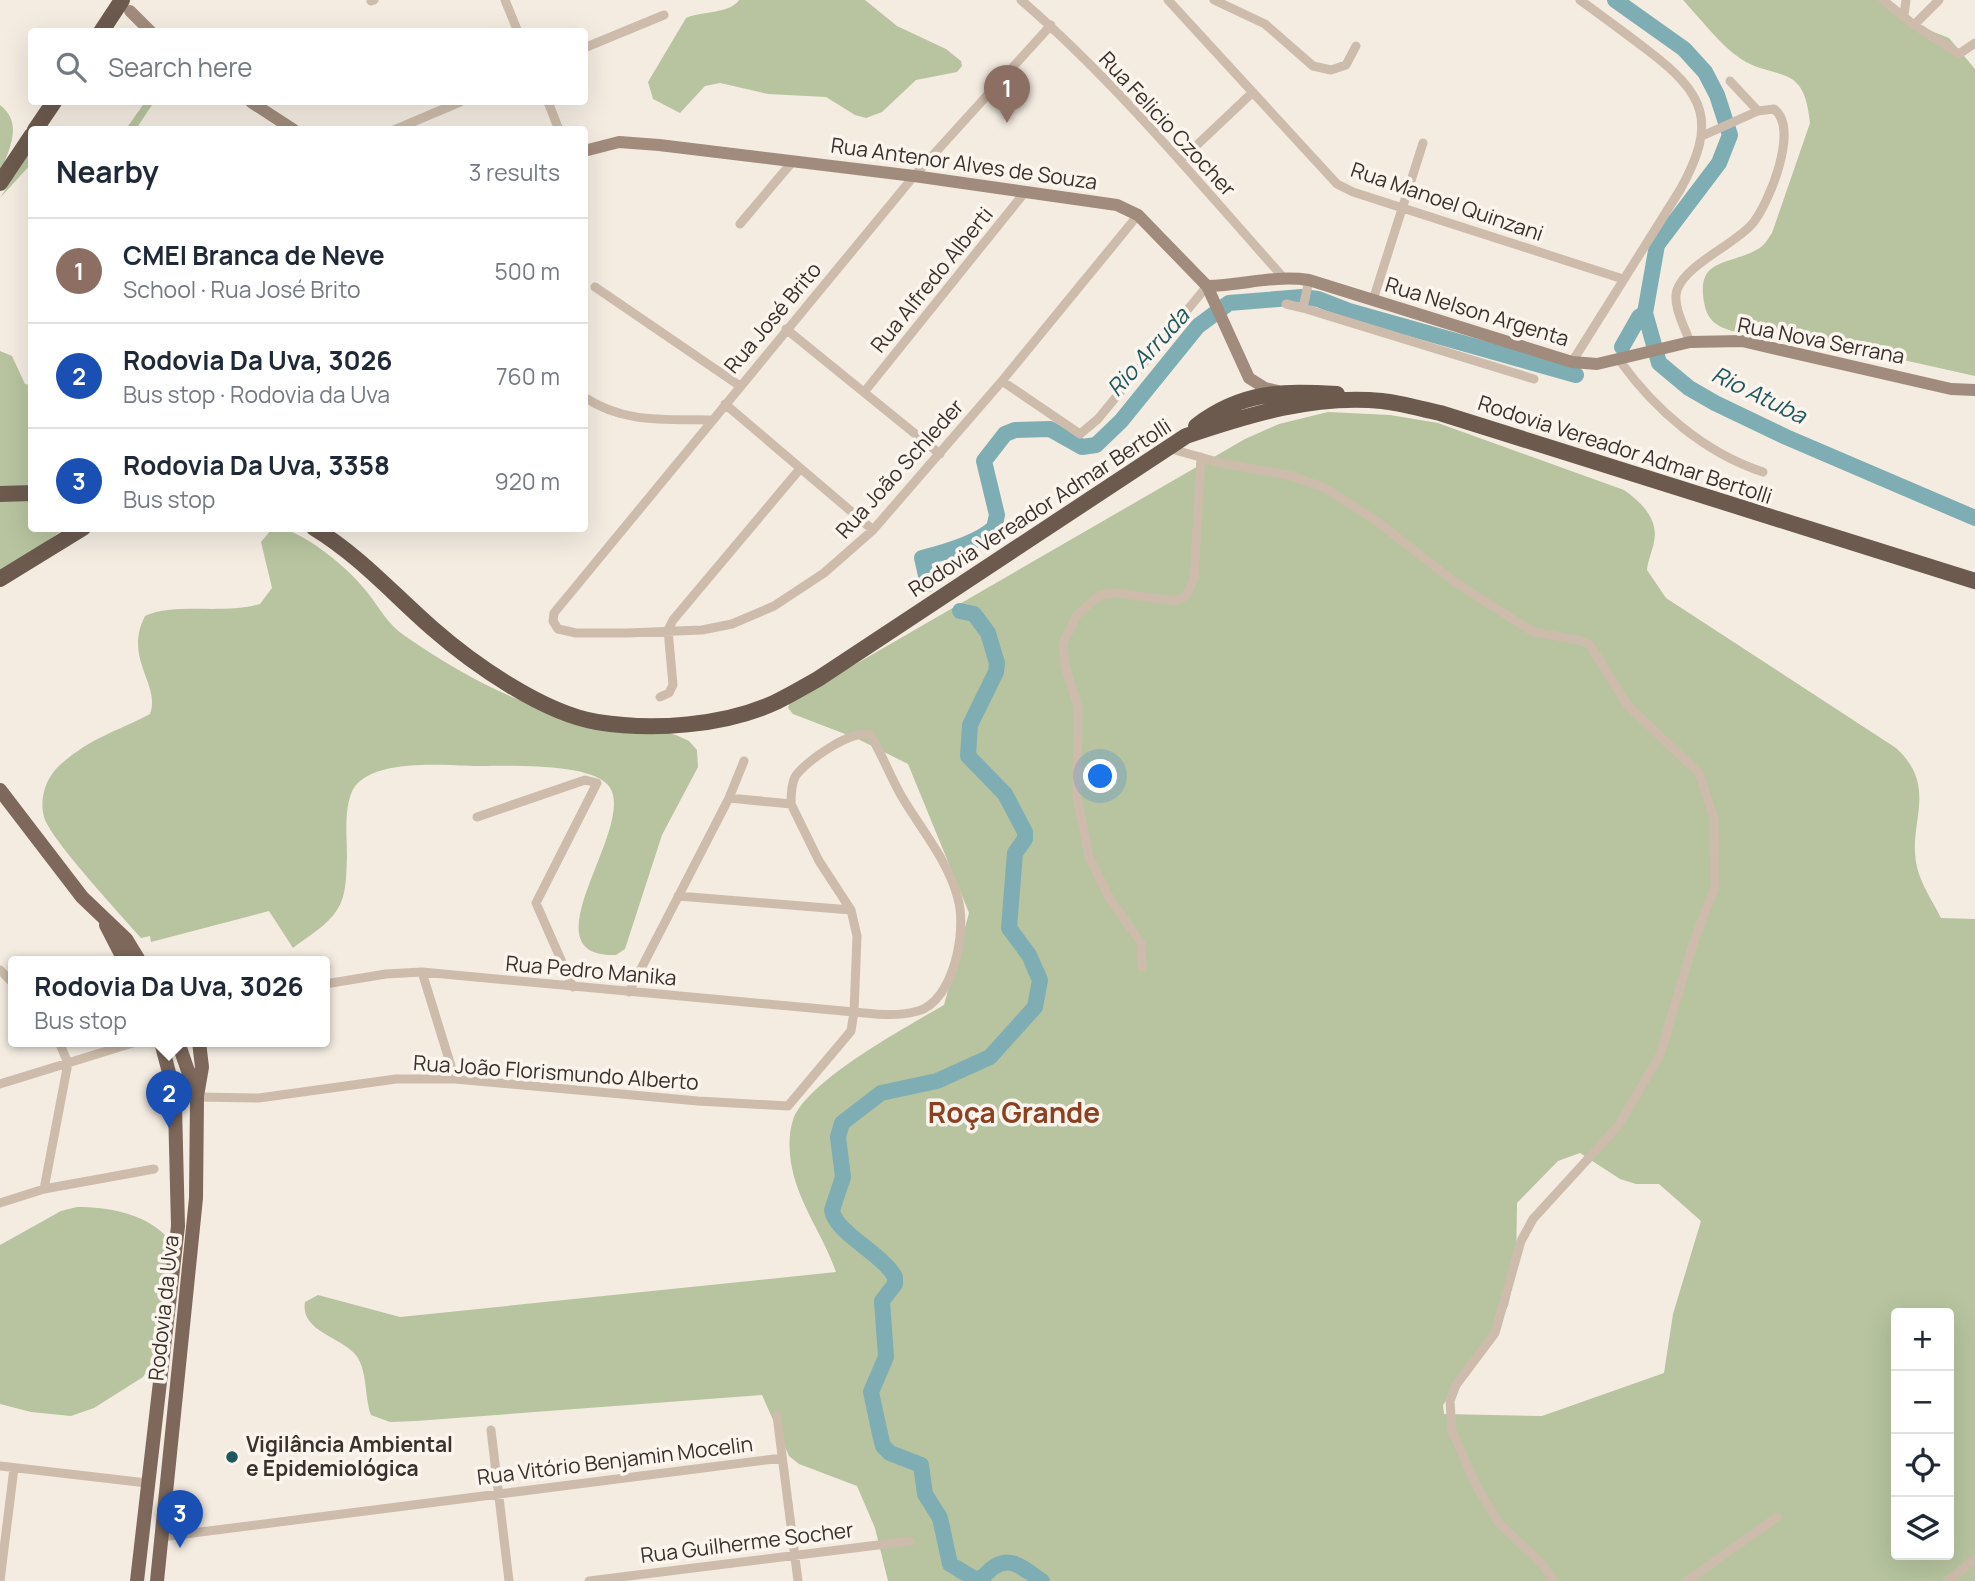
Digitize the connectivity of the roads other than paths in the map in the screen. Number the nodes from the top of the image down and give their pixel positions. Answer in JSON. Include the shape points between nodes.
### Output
{"nodes":[{"id":1,"x":505,"y":0,"type":"edge"},
{"id":2,"x":1021,"y":0,"type":"edge"},
{"id":3,"x":1168,"y":0,"type":"edge"},
{"id":4,"x":1214,"y":0,"type":"edge"},
{"id":5,"x":1580,"y":0,"type":"edge"},
{"id":6,"x":1883,"y":0,"type":"edge"},
{"id":7,"x":1906,"y":0,"type":"edge"},
{"id":8,"x":1939,"y":0,"type":"edge"},
{"id":9,"x":126,"y":6,"type":"edge"},
{"id":10,"x":664,"y":15,"type":"dead end"},
{"id":11,"x":1904,"y":15,"type":"junction"},
{"id":12,"x":1051,"y":26,"type":"junction"},
{"id":13,"x":1914,"y":26,"type":"junction"},
{"id":14,"x":105,"y":28,"type":"edge"},
{"id":15,"x":147,"y":28,"type":"edge"},
{"id":16,"x":516,"y":28,"type":"edge"},
{"id":17,"x":1975,"y":43,"type":"edge"},
{"id":18,"x":588,"y":46,"type":"edge"},
{"id":19,"x":1356,"y":46,"type":"dead end"},
{"id":20,"x":1730,"y":81,"type":"dead end"},
{"id":21,"x":1253,"y":92,"type":"junction"},
{"id":22,"x":52,"y":105,"type":"edge"},
{"id":23,"x":256,"y":105,"type":"edge"},
{"id":24,"x":453,"y":105,"type":"edge"},
{"id":25,"x":549,"y":105,"type":"edge"},
{"id":26,"x":1758,"y":111,"type":"junction"},
{"id":27,"x":39,"y":126,"type":"edge"},
{"id":28,"x":288,"y":126,"type":"edge"},
{"id":29,"x":403,"y":126,"type":"edge"},
{"id":30,"x":557,"y":126,"type":"edge"},
{"id":31,"x":1702,"y":136,"type":"junction"},
{"id":32,"x":28,"y":141,"type":"edge"},
{"id":33,"x":1423,"y":143,"type":"dead end"},
{"id":34,"x":588,"y":150,"type":"edge"},
{"id":35,"x":793,"y":161,"type":"junction"},
{"id":36,"x":1180,"y":161,"type":"junction"},
{"id":37,"x":914,"y":176,"type":"junction"},
{"id":38,"x":0,"y":183,"type":"edge"},
{"id":39,"x":1026,"y":192,"type":"junction"},
{"id":40,"x":1403,"y":207,"type":"junction"},
{"id":41,"x":1138,"y":215,"type":"junction"},
{"id":42,"x":740,"y":224,"type":"dead end"},
{"id":43,"x":1282,"y":276,"type":"junction"},
{"id":44,"x":1623,"y":279,"type":"junction"},
{"id":45,"x":1310,"y":280,"type":"junction"},
{"id":46,"x":1207,"y":286,"type":"junction"},
{"id":47,"x":595,"y":287,"type":"dead end"},
{"id":48,"x":1373,"y":300,"type":"junction"},
{"id":49,"x":1286,"y":304,"type":"dead end"},
{"id":50,"x":1303,"y":308,"type":"junction"},
{"id":51,"x":786,"y":329,"type":"junction"},
{"id":52,"x":1685,"y":343,"type":"junction"},
{"id":53,"x":1620,"y":361,"type":"junction"},
{"id":54,"x":1572,"y":362,"type":"junction"},
{"id":55,"x":1249,"y":378,"type":"junction"},
{"id":56,"x":1534,"y":379,"type":"dead end"},
{"id":57,"x":1002,"y":381,"type":"junction"},
{"id":58,"x":740,"y":386,"type":"junction"},
{"id":59,"x":1975,"y":390,"type":"edge"},
{"id":60,"x":865,"y":391,"type":"junction"},
{"id":61,"x":1279,"y":391,"type":"junction"},
{"id":62,"x":588,"y":400,"type":"edge"},
{"id":63,"x":1244,"y":400,"type":"junction"},
{"id":64,"x":1381,"y":401,"type":"junction"},
{"id":65,"x":726,"y":404,"type":"junction"},
{"id":66,"x":712,"y":421,"type":"junction"},
{"id":67,"x":1186,"y":436,"type":"junction"},
{"id":68,"x":1168,"y":448,"type":"junction"},
{"id":69,"x":940,"y":454,"type":"junction"},
{"id":70,"x":1201,"y":457,"type":"junction"},
{"id":71,"x":799,"y":470,"type":"junction"},
{"id":72,"x":1763,"y":472,"type":"dead end"},
{"id":73,"x":28,"y":493,"type":"edge"},
{"id":74,"x":0,"y":494,"type":"edge"},
{"id":75,"x":873,"y":530,"type":"junction"},
{"id":76,"x":76,"y":532,"type":"edge"},
{"id":77,"x":320,"y":532,"type":"edge"},
{"id":78,"x":0,"y":579,"type":"edge"},
{"id":79,"x":1975,"y":582,"type":"edge"},
{"id":80,"x":668,"y":630,"type":"junction"},
{"id":81,"x":576,"y":633,"type":"joint"},
{"id":82,"x":660,"y":697,"type":"dead end"},
{"id":83,"x":744,"y":761,"type":"dead end"},
{"id":84,"x":0,"y":790,"type":"edge"},
{"id":85,"x":729,"y":798,"type":"junction"},
{"id":86,"x":790,"y":804,"type":"junction"},
{"id":87,"x":477,"y":817,"type":"dead end"},
{"id":88,"x":678,"y":897,"type":"junction"},
{"id":89,"x":851,"y":910,"type":"junction"},
{"id":90,"x":104,"y":920,"type":"junction"},
{"id":91,"x":122,"y":956,"type":"edge"},
{"id":92,"x":136,"y":956,"type":"edge"},
{"id":93,"x":1142,"y":967,"type":"dead end"},
{"id":94,"x":422,"y":972,"type":"junction"},
{"id":95,"x":330,"y":983,"type":"edge"},
{"id":96,"x":573,"y":987,"type":"junction"},
{"id":97,"x":629,"y":992,"type":"junction"},
{"id":98,"x":854,"y":1012,"type":"junction"},
{"id":99,"x":61,"y":1047,"type":"edge"},
{"id":100,"x":120,"y":1047,"type":"edge"},
{"id":101,"x":162,"y":1047,"type":"edge"},
{"id":102,"x":180,"y":1047,"type":"edge"},
{"id":103,"x":200,"y":1047,"type":"edge"},
{"id":104,"x":68,"y":1063,"type":"junction"},
{"id":105,"x":455,"y":1079,"type":"junction"},
{"id":106,"x":0,"y":1084,"type":"edge"},
{"id":107,"x":197,"y":1097,"type":"junction"},
{"id":108,"x":154,"y":1169,"type":"dead end"},
{"id":109,"x":44,"y":1189,"type":"junction"},
{"id":110,"x":0,"y":1203,"type":"edge"},
{"id":111,"x":777,"y":1416,"type":"dead end"},
{"id":112,"x":491,"y":1430,"type":"dead end"},
{"id":113,"x":782,"y":1458,"type":"junction"},
{"id":114,"x":0,"y":1466,"type":"edge"},
{"id":115,"x":14,"y":1468,"type":"junction"},
{"id":116,"x":147,"y":1483,"type":"junction"},
{"id":117,"x":498,"y":1494,"type":"junction"},
{"id":118,"x":1777,"y":1517,"type":"dead end"},
{"id":119,"x":161,"y":1537,"type":"junction"},
{"id":120,"x":910,"y":1541,"type":"dead end"},
{"id":121,"x":794,"y":1555,"type":"junction"},
{"id":122,"x":1975,"y":1559,"type":"edge"},
{"id":123,"x":0,"y":1581,"type":"edge"},
{"id":124,"x":137,"y":1581,"type":"edge"},
{"id":125,"x":157,"y":1581,"type":"edge"},
{"id":126,"x":509,"y":1581,"type":"edge"},
{"id":127,"x":589,"y":1581,"type":"edge"},
{"id":128,"x":798,"y":1581,"type":"edge"},
{"id":129,"x":1554,"y":1581,"type":"edge"},
{"id":130,"x":1687,"y":1581,"type":"edge"},
{"id":131,"x":1947,"y":1581,"type":"edge"}],
"edges":[{"from":1,"to":16,"type":"street"},
{"from":2,"to":12,"type":"street","name":"Rua Felicio Czocher"},
{"from":3,"to":21,"type":"street","name":"Rua Manoel Quinzani"},
{"from":4,"to":19,"type":"street","via":[[1265,24],[1313,66],[1331,70],[1346,65]]},
{"from":5,"to":31,"type":"street","via":[[1679,74],[1701,111]]},
{"from":6,"to":11,"type":"street"},
{"from":7,"to":11,"type":"street"},
{"from":8,"to":13,"type":"street"},
{"from":9,"to":14,"type":"highway"},
{"from":9,"to":15,"type":"main road"},
{"from":10,"to":18,"type":"street"},
{"from":11,"to":13,"type":"street"},
{"from":12,"to":36,"type":"street","name":"Rua Felicio Czocher"},
{"from":12,"to":37,"type":"street","name":"Rua José Brito"},
{"from":13,"to":17,"type":"street","via":[[1959,54]]},
{"from":20,"to":26,"type":"street"},
{"from":21,"to":36,"type":"street"},
{"from":21,"to":40,"type":"street","name":"Rua Manoel Quinzani","via":[[1337,184]]},
{"from":22,"to":27,"type":"highway"},
{"from":23,"to":28,"type":"main road"},
{"from":24,"to":29,"type":"street"},
{"from":25,"to":30,"type":"street"},
{"from":26,"to":31,"type":"street"},
{"from":26,"to":52,"type":"street","via":[[1779,112],[1784,150],[1765,205],[1752,224],[1691,273],[1677,290]]},
{"from":31,"to":44,"type":"street","via":[[1695,164]]},
{"from":32,"to":38,"type":"highway"},
{"from":33,"to":40,"type":"street"},
{"from":34,"to":35,"type":"main road","name":"Rua Antenor Alves de Souza","via":[[619,142]]},
{"from":35,"to":37,"type":"main road","name":"Rua Antenor Alves de Souza"},
{"from":35,"to":42,"type":"street"},
{"from":36,"to":43,"type":"street","name":"Rua Felicio Czocher"},
{"from":37,"to":39,"type":"main road","name":"Rua Antenor Alves de Souza"},
{"from":37,"to":51,"type":"street","name":"Rua José Brito"},
{"from":39,"to":41,"type":"main road","name":"Rua Antenor Alves de Souza","via":[[1117,205]]},
{"from":39,"to":60,"type":"street","name":"Rua Alfredo Alberti"},
{"from":40,"to":44,"type":"street","name":"Rua Manoel Quinzani"},
{"from":40,"to":48,"type":"street"},
{"from":41,"to":46,"type":"main road","name":"Rua Antenor Alves de Souza"},
{"from":41,"to":57,"type":"street","name":"Rua João Schleder"},
{"from":43,"to":45,"type":"main road","name":"Rua Nelson Argenta"},
{"from":43,"to":46,"type":"main road","name":"Rua Nelson Argenta","via":[[1242,285]]},
{"from":44,"to":54,"type":"street"},
{"from":45,"to":48,"type":"main road","name":"Rua Nelson Argenta"},
{"from":45,"to":50,"type":"street"},
{"from":46,"to":55,"type":"main road","name":"Rua Antenor Alves de Souza"},
{"from":46,"to":57,"type":"street","via":[[1098,419],[1080,434]]},
{"from":47,"to":58,"type":"street"},
{"from":48,"to":54,"type":"main road","name":"Rua Nelson Argenta"},
{"from":49,"to":50,"type":"street"},
{"from":50,"to":56,"type":"street"},
{"from":51,"to":58,"type":"street","name":"Rua José Brito"},
{"from":51,"to":60,"type":"street"},
{"from":52,"to":53,"type":"main road","name":"Rua Nova Serrana"},
{"from":52,"to":59,"type":"main road","name":"Rua Nova Serrana","via":[[1742,341]]},
{"from":53,"to":54,"type":"main road","name":"Rua Nelson Argenta"},
{"from":53,"to":72,"type":"street","via":[[1636,384],[1677,423],[1733,462]]},
{"from":55,"to":61,"type":"main road"},
{"from":55,"to":63,"type":"main road"},
{"from":57,"to":69,"type":"street","name":"Rua João Schleder"},
{"from":58,"to":65,"type":"street","name":"Rua José Brito"},
{"from":60,"to":69,"type":"street"},
{"from":61,"to":63,"type":"highway"},
{"from":61,"to":64,"type":"highway"},
{"from":62,"to":66,"type":"street","via":[[628,417]]},
{"from":63,"to":67,"type":"highway","via":[[1219,411]]},
{"from":64,"to":67,"type":"highway","name":"Rodovia Vereador Admar Bertolli","via":[[1297,405],[1248,415]]},
{"from":64,"to":79,"type":"highway","name":"Rodovia Vereador Admar Bertolli","via":[[1440,413]]},
{"from":65,"to":66,"type":"street","name":"Rua José Brito"},
{"from":65,"to":71,"type":"street"},
{"from":66,"to":81,"type":"street","name":"Rua José Brito","via":[[554,613],[558,629]]},
{"from":67,"to":68,"type":"highway","name":"Rodovia Vereador Admar Bertolli"},
{"from":68,"to":70,"type":"street"},
{"from":68,"to":77,"type":"highway","name":"Rodovia Vereador Admar Bertolli","via":[[775,703],[730,717],[659,725],[596,722],[538,701],[480,666],[370,568]]},
{"from":69,"to":75,"type":"street","name":"Rua João Schleder"},
{"from":70,"to":93,"type":"street","via":[[1194,579],[1186,596],[1176,601],[1100,595],[1077,615],[1063,643],[1078,707],[1077,797],[1089,858],[1140,943]]},
{"from":70,"to":129,"type":"street","via":[[1292,476],[1325,488],[1532,632],[1590,645],[1629,706],[1699,773],[1714,818],[1714,886],[1660,1055],[1618,1126],[1533,1219],[1521,1241],[1495,1332],[1456,1385],[1450,1401],[1452,1430],[1477,1487],[1498,1522]]},
{"from":71,"to":75,"type":"street"},
{"from":71,"to":80,"type":"street"},
{"from":73,"to":74,"type":"highway"},
{"from":75,"to":80,"type":"street","name":"Rua João Schleder","via":[[824,573],[774,606],[732,624]]},
{"from":76,"to":78,"type":"highway"},
{"from":80,"to":81,"type":"street","name":"Rua João Schleder"},
{"from":80,"to":82,"type":"street","via":[[673,685]]},
{"from":83,"to":85,"type":"street"},
{"from":84,"to":90,"type":"main road"},
{"from":85,"to":86,"type":"street"},
{"from":85,"to":88,"type":"street"},
{"from":86,"to":89,"type":"street"},
{"from":86,"to":98,"type":"street","name":"Rua Pedro Manika","via":[[794,778],[802,768],[854,734],[870,735],[944,865],[958,899],[962,932],[958,956],[937,997],[920,1011],[892,1016]]},
{"from":87,"to":96,"type":"street","via":[[584,780],[597,783],[536,902]]},
{"from":88,"to":89,"type":"street"},
{"from":88,"to":97,"type":"street"},
{"from":89,"to":98,"type":"street","via":[[857,936]]},
{"from":90,"to":91,"type":"main road"},
{"from":90,"to":92,"type":"main road","via":[[126,939]]},
{"from":94,"to":95,"type":"street","name":"Rua Pedro Manika"},
{"from":94,"to":96,"type":"street","name":"Rua Pedro Manika"},
{"from":94,"to":105,"type":"street"},
{"from":96,"to":97,"type":"street","name":"Rua Pedro Manika"},
{"from":97,"to":98,"type":"street","name":"Rua Pedro Manika"},
{"from":98,"to":105,"type":"street","name":"Rua João Florismundo Alberto","via":[[851,1031],[788,1106]]},
{"from":99,"to":104,"type":"street"},
{"from":100,"to":104,"type":"street"},
{"from":101,"to":116,"type":"main road","name":"Rodovia da Uva","via":[[173,1084],[179,1200]]},
{"from":102,"to":107,"type":"main road","name":"Rodovia da Uva"},
{"from":103,"to":107,"type":"main road"},
{"from":104,"to":106,"type":"street"},
{"from":104,"to":109,"type":"street"},
{"from":105,"to":107,"type":"street","name":"Rua João Florismundo Alberto","via":[[396,1079],[259,1098]]},
{"from":107,"to":119,"type":"main road","name":"Rodovia da Uva","via":[[192,1249]]},
{"from":108,"to":109,"type":"street"},
{"from":109,"to":110,"type":"street"},
{"from":111,"to":113,"type":"street"},
{"from":112,"to":117,"type":"street"},
{"from":113,"to":117,"type":"street","name":"Rua Vitório Benjamin Mocelin"},
{"from":113,"to":121,"type":"street"},
{"from":114,"to":115,"type":"street"},
{"from":115,"to":116,"type":"street"},
{"from":115,"to":123,"type":"street"},
{"from":116,"to":124,"type":"main road","name":"Rodovia da Uva"},
{"from":117,"to":119,"type":"street","name":"Rua Vitório Benjamin Mocelin"},
{"from":117,"to":126,"type":"street"},
{"from":118,"to":130,"type":"street"},
{"from":119,"to":125,"type":"main road","name":"Rodovia da Uva"},
{"from":120,"to":121,"type":"street","name":"Rua Guilherme Socher"},
{"from":121,"to":127,"type":"street","name":"Rua Guilherme Socher"},
{"from":121,"to":128,"type":"street"},
{"from":122,"to":131,"type":"street"}]}
